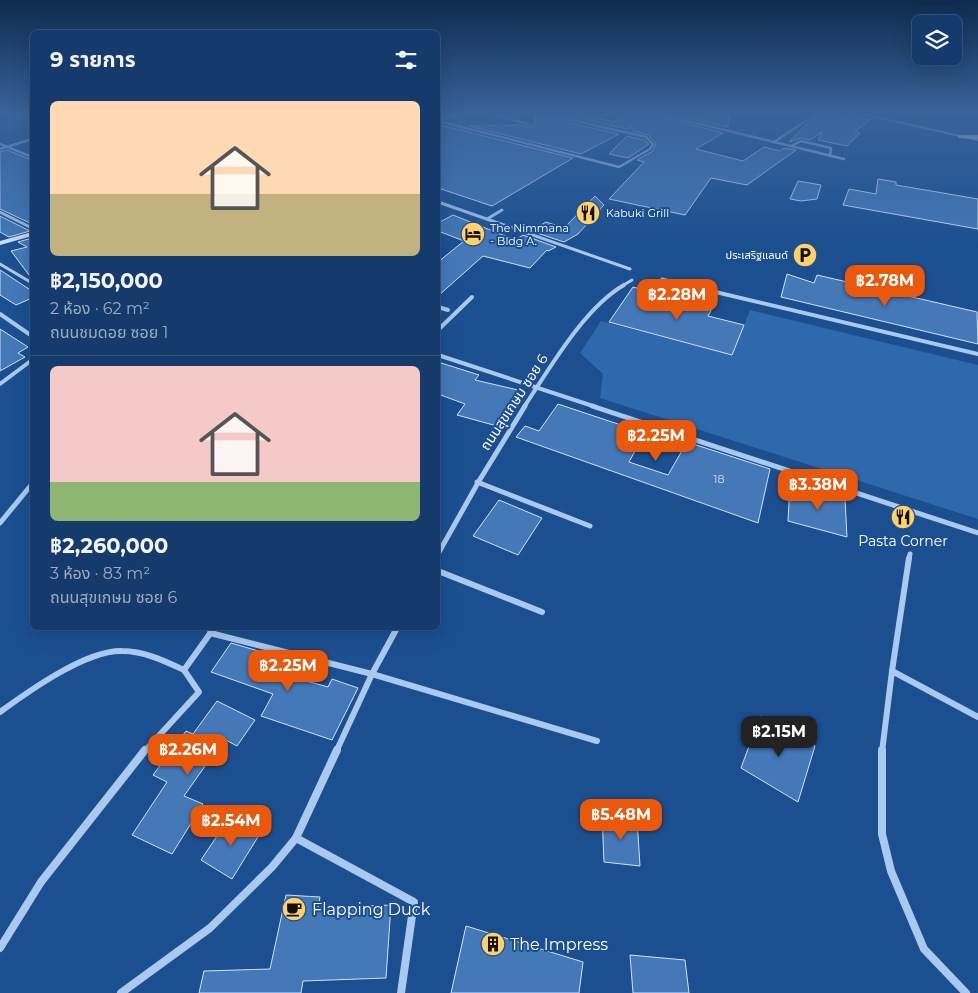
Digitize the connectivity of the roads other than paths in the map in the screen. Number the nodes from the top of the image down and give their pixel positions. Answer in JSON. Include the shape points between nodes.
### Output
{"nodes":[{"id":1,"x":589,"y":159,"type":"edge"},
{"id":2,"x":633,"y":159,"type":"edge"},
{"id":3,"x":440,"y":203,"type":"edge"},
{"id":4,"x":502,"y":210,"type":"dead end"},
{"id":5,"x":0,"y":212,"type":"edge"},
{"id":6,"x":487,"y":219,"type":"junction"},
{"id":7,"x":30,"y":227,"type":"edge"},
{"id":8,"x":30,"y":235,"type":"edge"},
{"id":9,"x":0,"y":243,"type":"edge"},
{"id":10,"x":0,"y":264,"type":"edge"},
{"id":11,"x":630,"y":269,"type":"dead end"},
{"id":12,"x":662,"y":279,"type":"dead end"},
{"id":13,"x":632,"y":280,"type":"dead end"},
{"id":14,"x":30,"y":282,"type":"edge"},
{"id":15,"x":472,"y":297,"type":"dead end"},
{"id":16,"x":440,"y":308,"type":"edge"},
{"id":17,"x":448,"y":310,"type":"dead end"},
{"id":18,"x":0,"y":314,"type":"edge"},
{"id":19,"x":440,"y":328,"type":"edge"},
{"id":20,"x":30,"y":335,"type":"edge"},
{"id":21,"x":978,"y":354,"type":"edge"},
{"id":22,"x":440,"y":356,"type":"edge"},
{"id":23,"x":30,"y":362,"type":"edge"},
{"id":24,"x":0,"y":384,"type":"edge"},
{"id":25,"x":536,"y":388,"type":"junction"},
{"id":26,"x":477,"y":482,"type":"junction"},
{"id":27,"x":30,"y":486,"type":"edge"},
{"id":28,"x":0,"y":523,"type":"edge"},
{"id":29,"x":590,"y":526,"type":"dead end"},
{"id":30,"x":978,"y":533,"type":"edge"},
{"id":31,"x":440,"y":550,"type":"edge"},
{"id":32,"x":910,"y":554,"type":"dead end"},
{"id":33,"x":440,"y":572,"type":"edge"},
{"id":34,"x":542,"y":612,"type":"dead end"},
{"id":35,"x":212,"y":630,"type":"edge"},
{"id":36,"x":396,"y":630,"type":"edge"},
{"id":37,"x":184,"y":670,"type":"junction"},
{"id":38,"x":892,"y":671,"type":"junction"},
{"id":39,"x":372,"y":674,"type":"junction"},
{"id":40,"x":0,"y":712,"type":"edge"},
{"id":41,"x":978,"y":717,"type":"edge"},
{"id":42,"x":597,"y":741,"type":"dead end"},
{"id":43,"x":296,"y":838,"type":"junction"},
{"id":44,"x":0,"y":948,"type":"edge"},
{"id":45,"x":121,"y":993,"type":"edge"},
{"id":46,"x":401,"y":993,"type":"edge"},
{"id":47,"x":966,"y":993,"type":"edge"}],
"edges":[{"from":1,"to":2,"type":"street","via":[[619,167]]},
{"from":3,"to":6,"type":"street"},
{"from":4,"to":6,"type":"street"},
{"from":5,"to":7,"type":"street"},
{"from":6,"to":11,"type":"street"},
{"from":8,"to":9,"type":"main road"},
{"from":10,"to":14,"type":"street"},
{"from":12,"to":21,"type":"street"},
{"from":13,"to":25,"type":"street","name":"ถนนสุขเกษม ซอย 6","via":[[614,289],[592,310]]},
{"from":15,"to":19,"type":"street"},
{"from":16,"to":17,"type":"street"},
{"from":18,"to":20,"type":"street"},
{"from":22,"to":25,"type":"street"},
{"from":23,"to":24,"type":"street"},
{"from":25,"to":26,"type":"street","name":"ถนนสุขเกษม ซอย 6"},
{"from":25,"to":30,"type":"street"},
{"from":26,"to":29,"type":"street"},
{"from":26,"to":31,"type":"street","name":"ถนนสุขเกษม ซอย 6"},
{"from":27,"to":28,"type":"street"},
{"from":32,"to":38,"type":"street"},
{"from":33,"to":34,"type":"street"},
{"from":35,"to":37,"type":"street"},
{"from":35,"to":39,"type":"street"},
{"from":36,"to":39,"type":"street"},
{"from":37,"to":40,"type":"street","via":[[151,656],[115,651],[78,663]]},
{"from":37,"to":44,"type":"street","via":[[199,692],[133,763],[40,882]]},
{"from":38,"to":41,"type":"street"},
{"from":38,"to":47,"type":"street","via":[[882,751],[882,834],[891,871],[924,949]]},
{"from":39,"to":42,"type":"street"},
{"from":39,"to":43,"type":"street"},
{"from":43,"to":45,"type":"street","via":[[272,867],[210,928]]},
{"from":43,"to":46,"type":"street","via":[[414,902]]}]}
